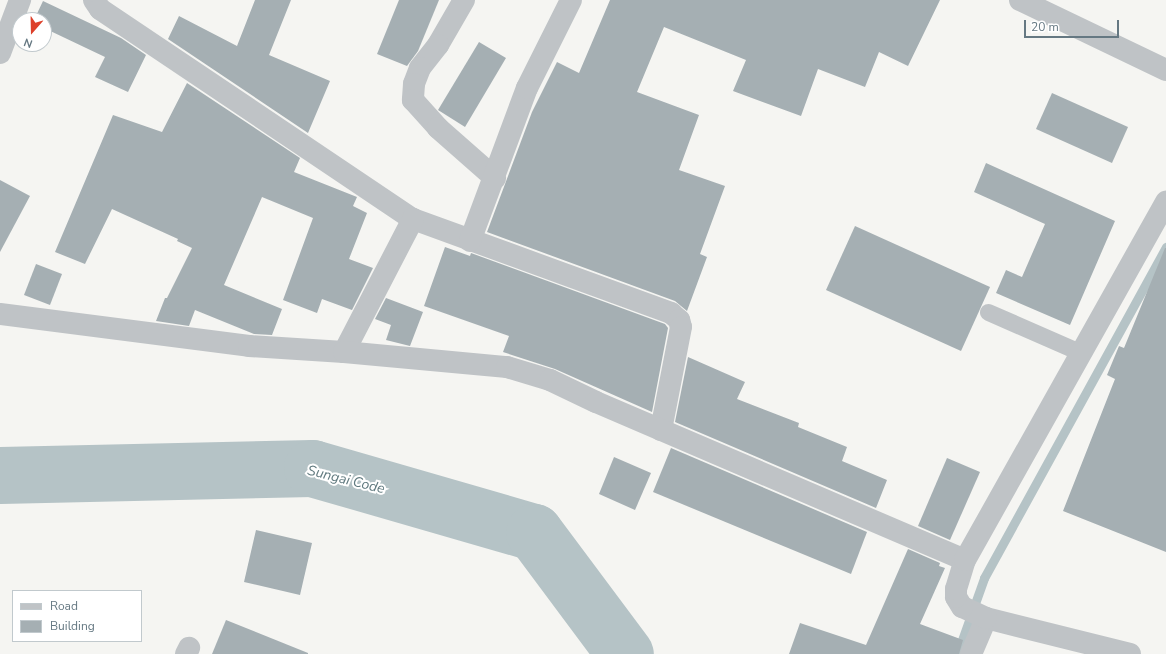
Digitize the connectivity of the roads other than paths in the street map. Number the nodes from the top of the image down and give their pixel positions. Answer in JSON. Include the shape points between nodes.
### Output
{"nodes":[{"id":1,"x":20,"y":0,"type":"edge"},
{"id":2,"x":94,"y":0,"type":"edge"},
{"id":3,"x":464,"y":0,"type":"edge"},
{"id":4,"x":571,"y":0,"type":"edge"},
{"id":5,"x":1020,"y":0,"type":"edge"},
{"id":6,"x":0,"y":53,"type":"edge"},
{"id":7,"x":1166,"y":70,"type":"edge"},
{"id":8,"x":495,"y":178,"type":"junction"},
{"id":9,"x":1166,"y":202,"type":"edge"},
{"id":10,"x":413,"y":219,"type":"junction"},
{"id":11,"x":470,"y":241,"type":"junction"},
{"id":12,"x":988,"y":312,"type":"dead end"},
{"id":13,"x":0,"y":314,"type":"edge"},
{"id":14,"x":344,"y":352,"type":"junction"},
{"id":15,"x":1082,"y":353,"type":"junction"},
{"id":16,"x":661,"y":430,"type":"junction"},
{"id":17,"x":965,"y":560,"type":"junction"},
{"id":18,"x":984,"y":617,"type":"junction"},
{"id":19,"x":1102,"y":651,"type":"edge"},
{"id":20,"x":970,"y":654,"type":"edge"},
{"id":21,"x":1130,"y":654,"type":"edge"}],
"edges":[{"from":1,"to":6,"type":"street"},
{"from":2,"to":10,"type":"street","via":[[107,13]]},
{"from":3,"to":8,"type":"street","via":[[438,45],[420,68],[414,84],[413,100],[438,128]]},
{"from":4,"to":8,"type":"street","via":[[528,88]]},
{"from":5,"to":7,"type":"street"},
{"from":8,"to":11,"type":"street"},
{"from":9,"to":15,"type":"street"},
{"from":10,"to":11,"type":"street"},
{"from":10,"to":14,"type":"street"},
{"from":11,"to":16,"type":"street","via":[[672,313],[679,320],[680,327]]},
{"from":12,"to":15,"type":"lane"},
{"from":13,"to":14,"type":"street","via":[[234,344]]},
{"from":14,"to":16,"type":"street","via":[[506,367],[550,380]]},
{"from":15,"to":17,"type":"street"},
{"from":16,"to":17,"type":"street"},
{"from":17,"to":18,"type":"street","via":[[956,597],[962,607]]},
{"from":18,"to":19,"type":"street"},
{"from":18,"to":20,"type":"street"},
{"from":19,"to":21,"type":"street"}]}
